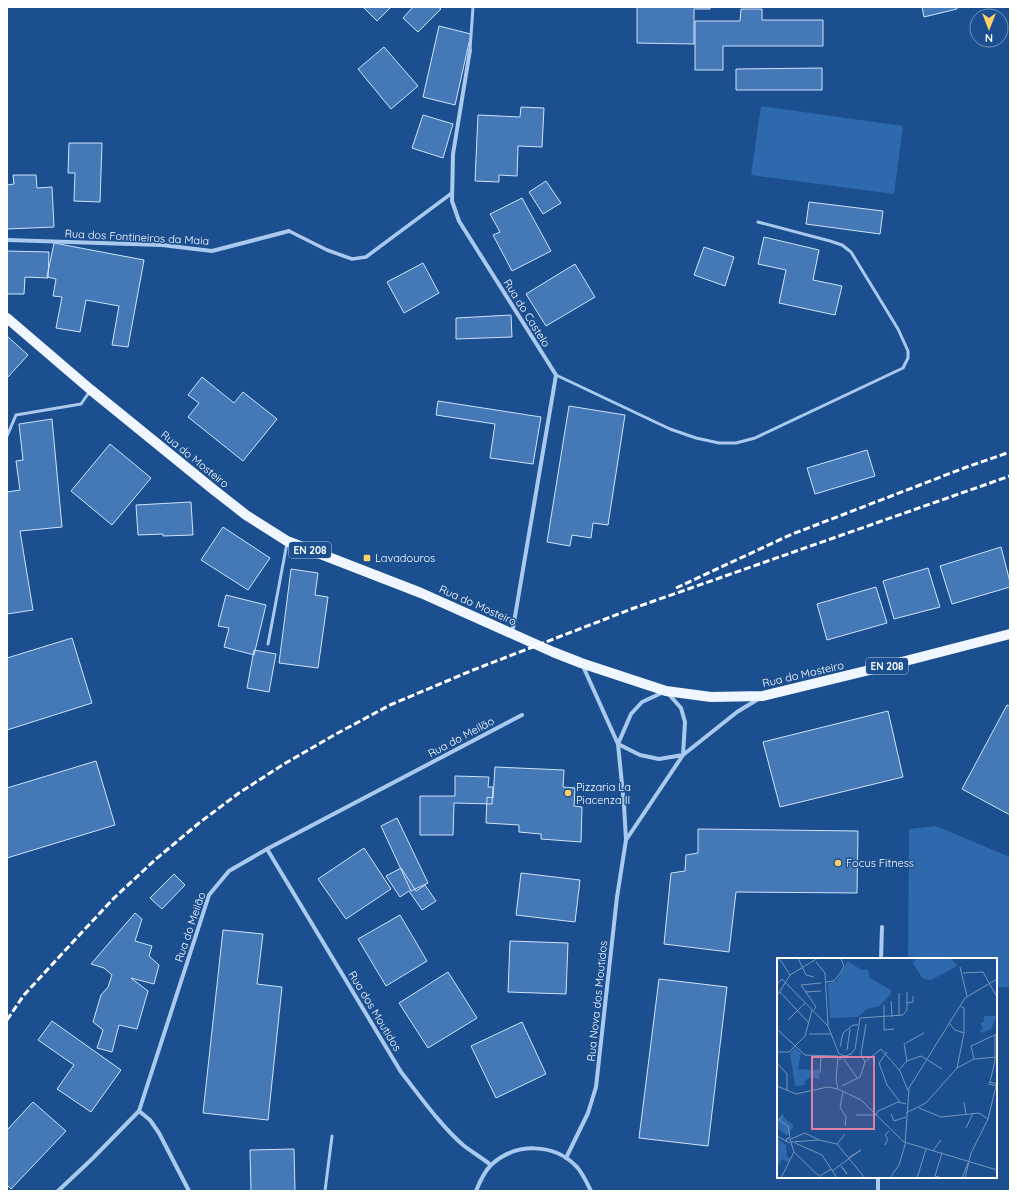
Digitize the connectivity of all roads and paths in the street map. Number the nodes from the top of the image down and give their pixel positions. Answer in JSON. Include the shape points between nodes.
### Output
{"nodes":[{"id":1,"x":473,"y":7,"type":"edge"},
{"id":2,"x":470,"y":50,"type":"joint"},
{"id":3,"x":452,"y":193,"type":"junction"},
{"id":4,"x":758,"y":222,"type":"dead end"},
{"id":5,"x":289,"y":231,"type":"joint"},
{"id":6,"x":7,"y":240,"type":"edge"},
{"id":7,"x":7,"y":318,"type":"edge"},
{"id":8,"x":556,"y":375,"type":"junction"},
{"id":9,"x":91,"y":390,"type":"junction"},
{"id":10,"x":7,"y":436,"type":"edge"},
{"id":11,"x":287,"y":541,"type":"junction"},
{"id":12,"x":512,"y":634,"type":"junction"},
{"id":13,"x":1010,"y":634,"type":"edge"},
{"id":14,"x":268,"y":644,"type":"dead end"},
{"id":15,"x":582,"y":663,"type":"junction"},
{"id":16,"x":666,"y":691,"type":"junction"},
{"id":17,"x":763,"y":696,"type":"junction"},
{"id":18,"x":522,"y":715,"type":"dead end"},
{"id":19,"x":618,"y":744,"type":"junction"},
{"id":20,"x":683,"y":755,"type":"junction"},
{"id":21,"x":626,"y":840,"type":"junction"},
{"id":22,"x":267,"y":849,"type":"junction"},
{"id":23,"x":882,"y":927,"type":"dead end"},
{"id":24,"x":881,"y":958,"type":"edge"},
{"id":25,"x":139,"y":1111,"type":"junction"},
{"id":26,"x":332,"y":1136,"type":"dead end"},
{"id":27,"x":566,"y":1158,"type":"junction"},
{"id":28,"x":491,"y":1165,"type":"junction"},
{"id":29,"x":878,"y":1178,"type":"edge"},
{"id":30,"x":58,"y":1191,"type":"edge"},
{"id":31,"x":189,"y":1191,"type":"edge"},
{"id":32,"x":325,"y":1191,"type":"edge"},
{"id":33,"x":476,"y":1191,"type":"edge"},
{"id":34,"x":591,"y":1191,"type":"edge"},
{"id":35,"x":878,"y":1191,"type":"edge"}],
"edges":[{"from":1,"to":2,"type":"lane","name":"Rua do Castelo"},
{"from":2,"to":3,"type":"street","name":"Rua do Castelo","via":[[453,154]]},
{"from":3,"to":5,"type":"street","name":"Rua dos Fontineiros da Maia","via":[[366,257],[352,259]]},
{"from":3,"to":8,"type":"street","name":"Rua do Castelo","via":[[459,221]]},
{"from":4,"to":8,"type":"lane","via":[[830,241],[842,245],[851,252],[898,329],[908,351],[903,368],[755,438],[736,443],[719,443],[670,429]]},
{"from":5,"to":6,"type":"street","name":"Rua dos Fontineiros da Maia","via":[[212,251],[155,245]]},
{"from":7,"to":9,"type":"main road","name":"Rua do Mosteiro","number":"EN 208"},
{"from":8,"to":12,"type":"street"},
{"from":9,"to":10,"type":"lane","via":[[80,404],[16,416]]},
{"from":9,"to":11,"type":"main road","name":"Rua do Mosteiro","number":"EN 208","via":[[239,510]]},
{"from":11,"to":12,"type":"main road","name":"Rua do Mosteiro","number":"EN 208","via":[[421,593]]},
{"from":11,"to":14,"type":"lane"},
{"from":12,"to":15,"type":"main road","name":"Rua do Mosteiro","number":"EN 208"},
{"from":13,"to":17,"type":"main road","name":"Rua do Mosteiro","number":"EN 208"},
{"from":15,"to":16,"type":"main road","name":"Rua do Mosteiro","number":"EN 208"},
{"from":15,"to":19,"type":"street","name":"Rua Nova dos Moutidos"},
{"from":16,"to":17,"type":"main road","name":"Rua do Mosteiro","number":"EN 208","via":[[711,697]]},
{"from":16,"to":19,"type":"street","name":"Rua Nova dos Moutidos","via":[[642,702],[631,714]]},
{"from":16,"to":20,"type":"street","via":[[680,708],[685,722]]},
{"from":17,"to":20,"type":"street","name":"Rua Nova dos Moutidos","via":[[737,712]]},
{"from":18,"to":22,"type":"street","name":"Rua do Meilão"},
{"from":19,"to":20,"type":"street","name":"Rua Nova dos Moutidos","via":[[640,755],[659,759]]},
{"from":19,"to":21,"type":"street","name":"Rua Nova dos Moutidos"},
{"from":20,"to":21,"type":"street","name":"Rua Nova dos Moutidos"},
{"from":21,"to":27,"type":"street","name":"Rua Nova dos Moutidos","via":[[617,897],[596,1087],[588,1113]]},
{"from":22,"to":25,"type":"street","name":"Rua do Meilão","via":[[229,871],[209,895]]},
{"from":22,"to":28,"type":"street","name":"Rua dos Moutidos","via":[[401,1072],[451,1133]]},
{"from":23,"to":24,"type":"street"},
{"from":25,"to":30,"type":"street","name":"Rua do Meilão"},
{"from":25,"to":31,"type":"street","via":[[150,1120],[159,1134]]},
{"from":26,"to":32,"type":"lane"},
{"from":27,"to":28,"type":"street","via":[[552,1150],[519,1149],[504,1155]]},
{"from":27,"to":34,"type":"street","via":[[578,1168]]},
{"from":28,"to":33,"type":"street","via":[[481,1178]]},
{"from":29,"to":35,"type":"street"}]}
